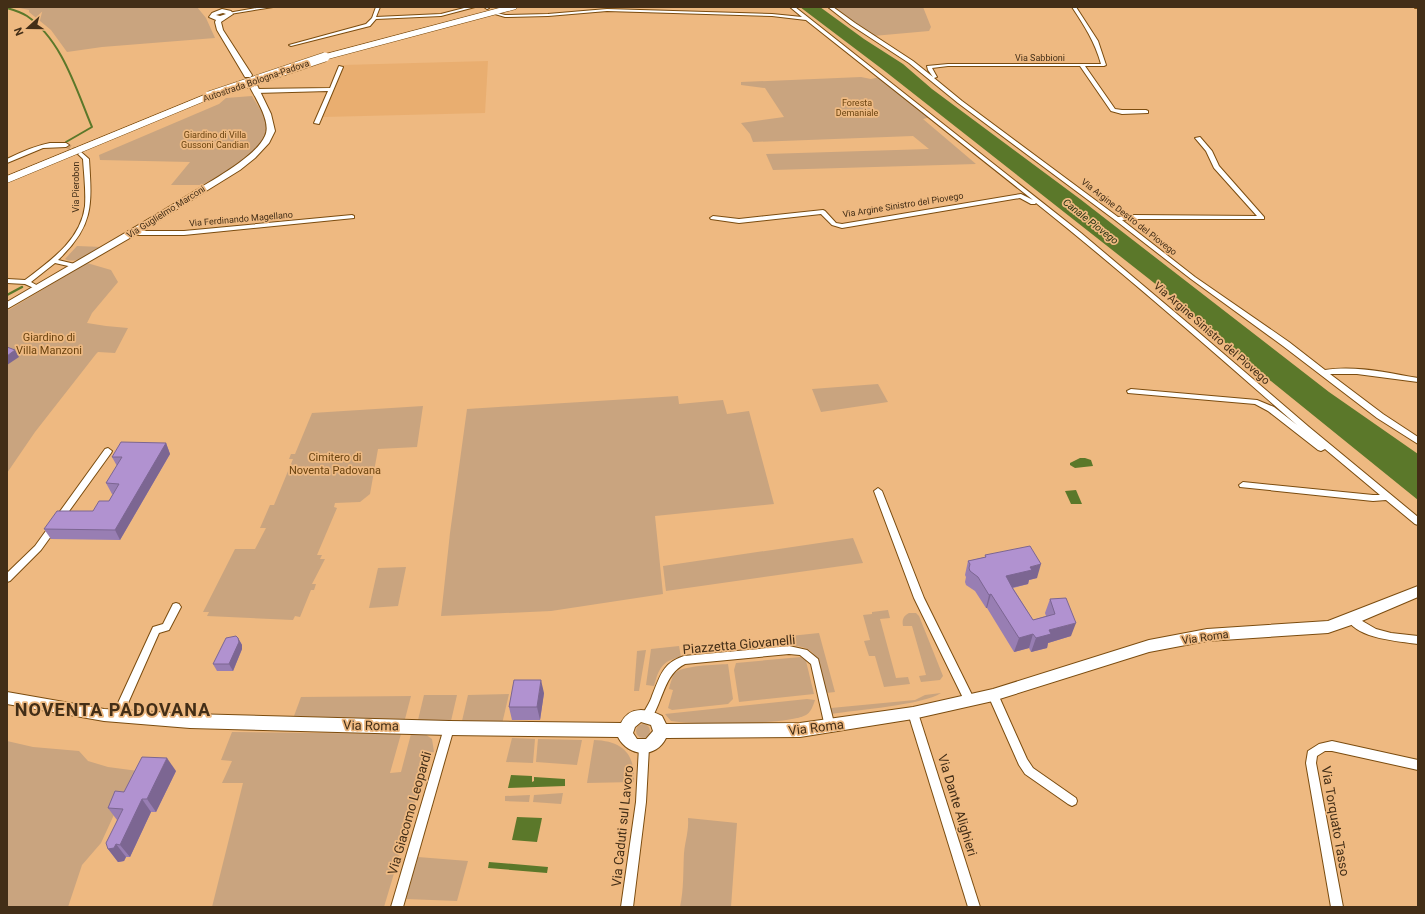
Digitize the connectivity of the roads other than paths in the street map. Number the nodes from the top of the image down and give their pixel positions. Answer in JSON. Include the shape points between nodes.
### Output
{"nodes":[{"id":1,"x":272,"y":7,"type":"edge"},
{"id":2,"x":378,"y":7,"type":"edge"},
{"id":3,"x":473,"y":7,"type":"edge"},
{"id":4,"x":513,"y":7,"type":"edge"},
{"id":5,"x":792,"y":7,"type":"edge"},
{"id":6,"x":830,"y":7,"type":"edge"},
{"id":7,"x":1074,"y":7,"type":"edge"},
{"id":8,"x":206,"y":9,"type":"dead end"},
{"id":9,"x":498,"y":10,"type":"edge"},
{"id":10,"x":230,"y":13,"type":"junction"},
{"id":11,"x":214,"y":14,"type":"junction"},
{"id":12,"x":221,"y":18,"type":"junction"},
{"id":13,"x":375,"y":18,"type":"junction"},
{"id":14,"x":809,"y":21,"type":"junction"},
{"id":15,"x":291,"y":45,"type":"dead end"},
{"id":16,"x":323,"y":56,"type":"junction"},
{"id":17,"x":1082,"y":66,"type":"junction"},
{"id":18,"x":341,"y":67,"type":"dead end"},
{"id":19,"x":248,"y":75,"type":"dead end"},
{"id":20,"x":936,"y":82,"type":"junction"},
{"id":21,"x":254,"y":88,"type":"joint"},
{"id":22,"x":331,"y":89,"type":"junction"},
{"id":23,"x":208,"y":95,"type":"junction"},
{"id":24,"x":1146,"y":112,"type":"dead end"},
{"id":25,"x":317,"y":123,"type":"dead end"},
{"id":26,"x":1198,"y":138,"type":"dead end"},
{"id":27,"x":66,"y":145,"type":"tunnel mouth"},
{"id":28,"x":81,"y":154,"type":"tunnel mouth"},
{"id":29,"x":7,"y":161,"type":"edge"},
{"id":30,"x":7,"y":175,"type":"edge"},
{"id":31,"x":7,"y":180,"type":"edge"},
{"id":32,"x":1050,"y":212,"type":"junction"},
{"id":33,"x":352,"y":217,"type":"dead end"},
{"id":34,"x":713,"y":218,"type":"dead end"},
{"id":35,"x":1117,"y":219,"type":"junction"},
{"id":36,"x":132,"y":233,"type":"junction"},
{"id":37,"x":55,"y":261,"type":"junction"},
{"id":38,"x":77,"y":266,"type":"junction"},
{"id":39,"x":7,"y":281,"type":"edge"},
{"id":40,"x":26,"y":282,"type":"junction"},
{"id":41,"x":38,"y":288,"type":"junction"},
{"id":42,"x":7,"y":306,"type":"edge"},
{"id":43,"x":1324,"y":373,"type":"junction"},
{"id":44,"x":1418,"y":380,"type":"edge"},
{"id":45,"x":1131,"y":391,"type":"dead end"},
{"id":46,"x":1418,"y":440,"type":"edge"},
{"id":47,"x":108,"y":451,"type":"dead end"},
{"id":48,"x":1358,"y":473,"type":"junction"},
{"id":49,"x":1243,"y":485,"type":"dead end"},
{"id":50,"x":878,"y":491,"type":"dead end"},
{"id":51,"x":1387,"y":497,"type":"junction"},
{"id":52,"x":1418,"y":522,"type":"edge"},
{"id":53,"x":7,"y":579,"type":"edge"},
{"id":54,"x":1418,"y":591,"type":"edge"},
{"id":55,"x":176,"y":607,"type":"dead end"},
{"id":56,"x":1352,"y":619,"type":"junction"},
{"id":57,"x":1418,"y":641,"type":"edge"},
{"id":58,"x":993,"y":695,"type":"junction"},
{"id":59,"x":7,"y":698,"type":"edge"},
{"id":60,"x":970,"y":700,"type":"junction"},
{"id":61,"x":913,"y":713,"type":"junction"},
{"id":62,"x":117,"y":716,"type":"junction"},
{"id":63,"x":647,"y":716,"type":"junction"},
{"id":64,"x":830,"y":727,"type":"junction"},
{"id":65,"x":449,"y":728,"type":"junction"},
{"id":66,"x":625,"y":730,"type":"junction"},
{"id":67,"x":661,"y":731,"type":"junction"},
{"id":68,"x":644,"y":747,"type":"junction"},
{"id":69,"x":1418,"y":765,"type":"edge"},
{"id":70,"x":1072,"y":801,"type":"dead end"},
{"id":71,"x":396,"y":907,"type":"edge"},
{"id":72,"x":627,"y":907,"type":"edge"},
{"id":73,"x":974,"y":907,"type":"edge"},
{"id":74,"x":1337,"y":907,"type":"edge"}],
"edges":[{"from":1,"to":10,"type":"street"},
{"from":2,"to":13,"type":"street"},
{"from":3,"to":13,"type":"street","via":[[441,15]]},
{"from":4,"to":16,"type":"highway","name":"Autostrada Bologna-Padova"},
{"from":5,"to":14,"type":"street","name":"Via Argine Sinistro del Piovego"},
{"from":6,"to":20,"type":"street","name":"Via Argine Destro del Piovego"},
{"from":7,"to":17,"type":"street","name":"Via Sabbioni","via":[[1091,30],[1104,65]]},
{"from":8,"to":11,"type":"street"},
{"from":9,"to":14,"type":"street","via":[[510,16],[607,10],[772,15],[799,17]]},
{"from":9,"to":16,"type":"highway","name":"Autostrada Bologna-Padova"},
{"from":10,"to":11,"type":"street","via":[[225,11]]},
{"from":10,"to":12,"type":"street","via":[[229,16]]},
{"from":11,"to":12,"type":"street","via":[[213,18]]},
{"from":12,"to":19,"type":"street","via":[[218,22],[220,30]]},
{"from":13,"to":15,"type":"street","via":[[360,27]]},
{"from":14,"to":32,"type":"street","name":"Via Argine Sinistro del Piovego"},
{"from":16,"to":23,"type":"highway","name":"Autostrada Bologna-Padova","bridge":true},
{"from":17,"to":20,"type":"street","name":"Via Sabbioni","via":[[929,67],[938,80]]},
{"from":17,"to":24,"type":"street","via":[[1113,110]]},
{"from":18,"to":22,"type":"street"},
{"from":20,"to":35,"type":"street","name":"Via Argine Destro del Piovego"},
{"from":21,"to":22,"type":"street"},
{"from":21,"to":36,"type":"street","name":"Via Guglielmo Marconi","via":[[270,123],[271,132],[261,147],[237,168]]},
{"from":22,"to":25,"type":"street"},
{"from":23,"to":30,"type":"highway","name":"Autostrada Bologna-Padova","via":[[144,118]]},
{"from":23,"to":31,"type":"highway","name":"Autostrada Bologna-Padova"},
{"from":26,"to":35,"type":"street","via":[[1209,151],[1220,172],[1262,218]]},
{"from":27,"to":29,"type":"street","via":[[42,146]]},
{"from":28,"to":37,"type":"street","name":"Via Pierobon","via":[[85,157],[86,163],[85,218],[79,232]]},
{"from":32,"to":34,"type":"street","name":"Via Argine Sinistro del Piovego","via":[[1021,196],[842,226],[834,224],[823,212],[739,220]]},
{"from":32,"to":48,"type":"street","name":"Via Argine Sinistro del Piovego","via":[[1142,287]]},
{"from":33,"to":36,"type":"street","name":"Via Ferdinando Magellano","via":[[184,233]]},
{"from":35,"to":43,"type":"street","name":"Via Argine Destro del Piovego"},
{"from":36,"to":38,"type":"street","name":"Via Guglielmo Marconi"},
{"from":37,"to":38,"type":"street"},
{"from":37,"to":40,"type":"street","name":"Via Pierobon"},
{"from":38,"to":41,"type":"street","name":"Via Guglielmo Marconi"},
{"from":39,"to":40,"type":"street"},
{"from":40,"to":41,"type":"street"},
{"from":41,"to":42,"type":"street","name":"Via Guglielmo Marconi"},
{"from":43,"to":44,"type":"street","via":[[1332,370],[1348,371]]},
{"from":43,"to":46,"type":"street","name":"Via Argine Destro del Piovego","via":[[1380,416]]},
{"from":45,"to":48,"type":"street","name":"Via Argine Sinistro del Piovego","via":[[1257,402],[1271,409],[1303,436]]},
{"from":47,"to":53,"type":"street","via":[[38,548]]},
{"from":48,"to":51,"type":"street","name":"Via Argine Sinistro del Piovego"},
{"from":49,"to":51,"type":"street","via":[[1373,498]]},
{"from":50,"to":60,"type":"street","via":[[919,598]]},
{"from":51,"to":52,"type":"street","name":"Via Argine Sinistro del Piovego"},
{"from":54,"to":56,"type":"street","name":"Via Roma"},
{"from":55,"to":62,"type":"street","via":[[166,627],[156,630]]},
{"from":56,"to":57,"type":"street","via":[[1366,630],[1384,636]]},
{"from":56,"to":58,"type":"street","name":"Via Roma","via":[[1328,627],[1207,635],[1149,646]]},
{"from":58,"to":60,"type":"street","name":"Via Roma"},
{"from":58,"to":70,"type":"street","via":[[1029,771]]},
{"from":59,"to":62,"type":"street","name":"Via Roma"},
{"from":60,"to":61,"type":"street","name":"Via Roma"},
{"from":61,"to":64,"type":"street","name":"Via Roma"},
{"from":61,"to":73,"type":"street","name":"Via Dante Alighieri"},
{"from":62,"to":65,"type":"street","name":"Via Roma","via":[[190,722]]},
{"from":63,"to":64,"type":"street","name":"Piazzetta Giovanelli","via":[[668,670],[674,664],[684,660],[789,650],[803,651],[815,662]]},
{"from":63,"to":66,"type":"street","via":[[631,721]]},
{"from":63,"to":67,"type":"street","via":[[657,721]]},
{"from":64,"to":67,"type":"street","name":"Via Roma","via":[[765,732]]},
{"from":65,"to":66,"type":"street","name":"Via Roma"},
{"from":65,"to":71,"type":"street","name":"Via Giacomo Leopardi"},
{"from":66,"to":68,"type":"street","via":[[628,740]]},
{"from":67,"to":68,"type":"street","via":[[654,743]]},
{"from":68,"to":72,"type":"street","name":"Via Caduti sul Lavoro","via":[[641,802]]},
{"from":69,"to":74,"type":"street","name":"Via Torquato Tasso","via":[[1332,746],[1323,747],[1312,754],[1311,763]]}]}
